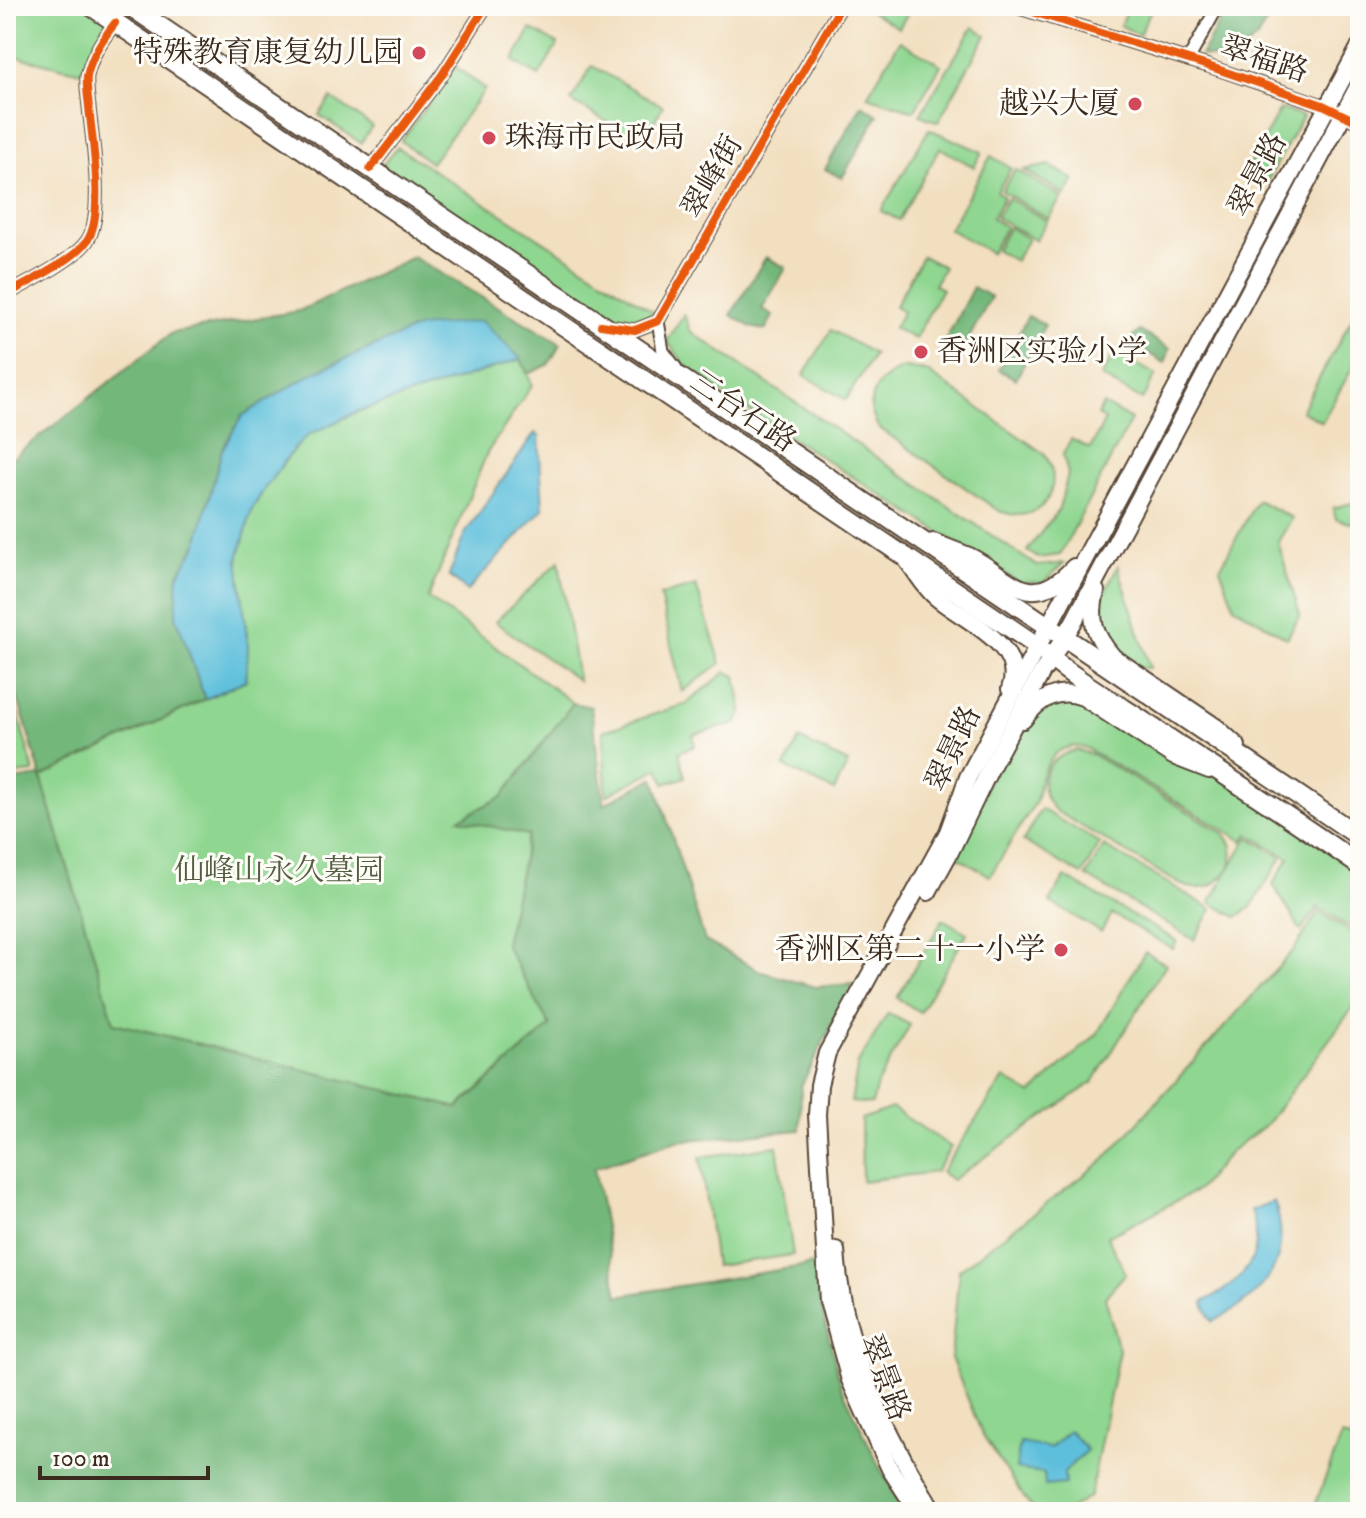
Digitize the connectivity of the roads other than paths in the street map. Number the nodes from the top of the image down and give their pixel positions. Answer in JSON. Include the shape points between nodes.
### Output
{"nodes":[{"id":1,"x":91,"y":6,"type":"edge"},
{"id":2,"x":130,"y":6,"type":"edge"},
{"id":3,"x":486,"y":6,"type":"edge"},
{"id":4,"x":841,"y":6,"type":"edge"},
{"id":5,"x":1013,"y":6,"type":"edge"},
{"id":6,"x":1218,"y":6,"type":"edge"},
{"id":7,"x":115,"y":23,"type":"junction"},
{"id":8,"x":1360,"y":46,"type":"edge"},
{"id":9,"x":1188,"y":60,"type":"junction"},
{"id":10,"x":1360,"y":83,"type":"edge"},
{"id":11,"x":1327,"y":107,"type":"junction"},
{"id":12,"x":1344,"y":114,"type":"junction"},
{"id":13,"x":1360,"y":123,"type":"edge"},
{"id":14,"x":370,"y":169,"type":"junction"},
{"id":15,"x":6,"y":295,"type":"edge"},
{"id":16,"x":658,"y":321,"type":"junction"},
{"id":17,"x":601,"y":325,"type":"junction"},
{"id":18,"x":685,"y":382,"type":"junction"},
{"id":19,"x":915,"y":535,"type":"junction"},
{"id":20,"x":1089,"y":552,"type":"junction"},
{"id":21,"x":903,"y":554,"type":"junction"},
{"id":22,"x":1103,"y":567,"type":"junction"},
{"id":23,"x":1049,"y":625,"type":"junction"},
{"id":24,"x":1065,"y":636,"type":"junction"},
{"id":25,"x":1044,"y":653,"type":"junction"},
{"id":26,"x":999,"y":720,"type":"junction"},
{"id":27,"x":991,"y":767,"type":"junction"},
{"id":28,"x":1267,"y":774,"type":"junction"},
{"id":29,"x":1229,"y":778,"type":"junction"},
{"id":30,"x":1360,"y":837,"type":"edge"},
{"id":31,"x":1360,"y":866,"type":"edge"},
{"id":32,"x":918,"y":1512,"type":"edge"},
{"id":33,"x":934,"y":1512,"type":"edge"}],
"edges":[{"from":1,"to":7,"type":"main road","name":"三台石路"},
{"from":2,"to":14,"type":"main road","name":"三台石路"},
{"from":3,"to":14,"type":"street","via":[[442,75]]},
{"from":4,"to":16,"type":"street","name":"翠峰街"},
{"from":5,"to":9,"type":"street","name":"翠福路"},
{"from":6,"to":9,"type":"street"},
{"from":7,"to":15,"type":"street","via":[[97,46],[87,79],[96,211],[91,233],[70,257]]},
{"from":7,"to":21,"type":"main road","name":"三台石路"},
{"from":8,"to":11,"type":"main road","name":"翠景路"},
{"from":9,"to":11,"type":"street","name":"翠福路"},
{"from":10,"to":12,"type":"main road","name":"翠景路"},
{"from":11,"to":12,"type":"street","name":"翠福路"},
{"from":11,"to":20,"type":"main road","name":"翠景路"},
{"from":12,"to":13,"type":"street","name":"翠福路"},
{"from":12,"to":22,"type":"main road","name":"翠景路"},
{"from":14,"to":17,"type":"main road","name":"三台石路"},
{"from":16,"to":17,"type":"street","via":[[635,330]]},
{"from":16,"to":18,"type":"street","via":[[663,351]]},
{"from":17,"to":18,"type":"main road","name":"三台石路"},
{"from":18,"to":19,"type":"main road","name":"三台石路"},
{"from":19,"to":20,"type":"main road","via":[[970,557],[1018,588],[1040,590],[1062,579]]},
{"from":19,"to":23,"type":"main road","name":"三台石路"},
{"from":20,"to":23,"type":"main road","name":"翠景路"},
{"from":21,"to":25,"type":"main road","name":"三台石路"},
{"from":21,"to":26,"type":"main road","via":[[934,596],[996,639],[1009,658],[1014,678]]},
{"from":22,"to":24,"type":"main road","name":"翠景路"},
{"from":22,"to":28,"type":"main road","via":[[1092,608],[1102,644],[1113,657],[1216,727]]},
{"from":23,"to":24,"type":"main road","name":"三台石路"},
{"from":23,"to":25,"type":"main road","name":"翠景路"},
{"from":24,"to":25,"type":"main road","name":"翠景路"},
{"from":24,"to":28,"type":"main road","name":"三台石路"},
{"from":25,"to":26,"type":"main road","name":"翠景路"},
{"from":25,"to":27,"type":"main road","name":"翠景路","via":[[1042,672]]},
{"from":25,"to":29,"type":"main road","name":"三台石路"},
{"from":26,"to":32,"type":"main road","name":"翠景路","via":[[968,777],[948,832],[827,1053],[819,1085],[828,1301],[850,1380],[890,1469]]},
{"from":27,"to":29,"type":"main road","via":[[1035,706],[1063,693],[1083,697],[1173,756]]},
{"from":27,"to":33,"type":"main road","name":"翠景路","via":[[828,1083],[841,1299],[872,1397]]},
{"from":28,"to":30,"type":"main road","name":"三台石路"},
{"from":29,"to":31,"type":"main road","name":"三台石路"}]}
